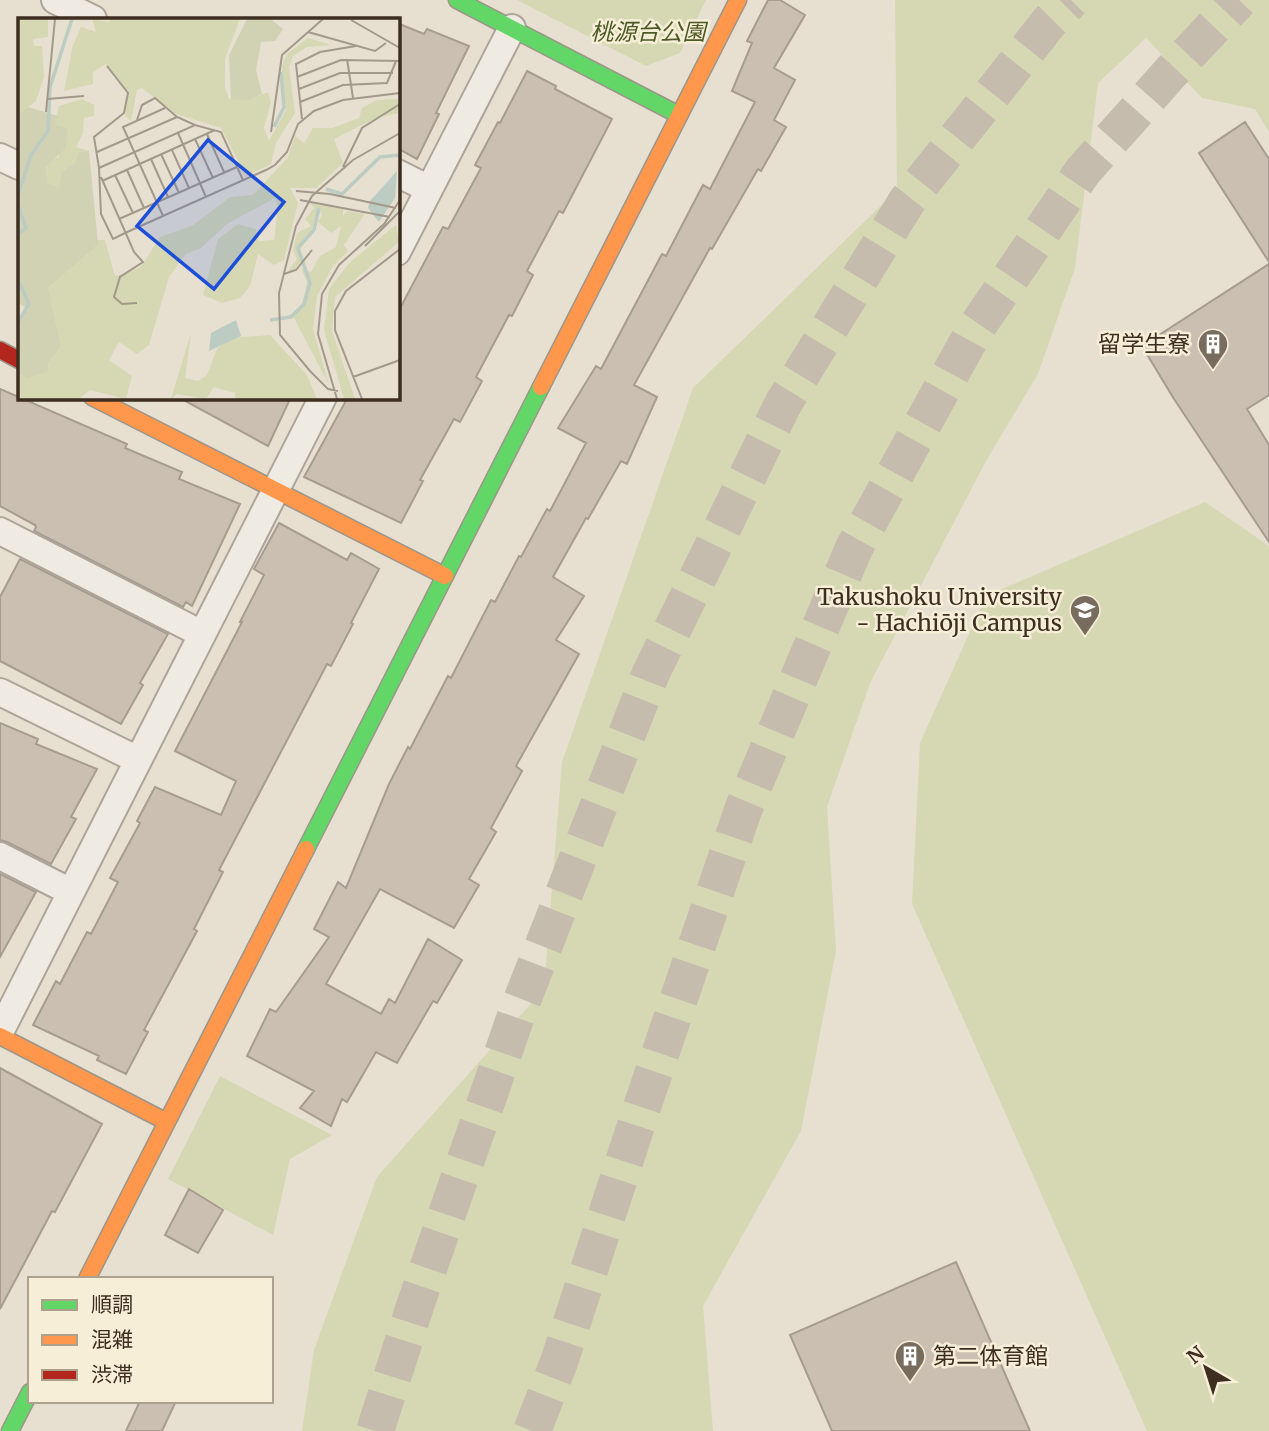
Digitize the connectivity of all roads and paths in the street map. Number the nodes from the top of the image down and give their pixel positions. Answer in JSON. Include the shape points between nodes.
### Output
{"nodes":[{"id":1,"x":55,"y":0,"type":"edge"},
{"id":2,"x":457,"y":0,"type":"edge"},
{"id":3,"x":738,"y":0,"type":"edge"},
{"id":4,"x":91,"y":18,"type":"edge"},
{"id":5,"x":512,"y":28,"type":"junction"},
{"id":6,"x":679,"y":115,"type":"junction"},
{"id":7,"x":0,"y":157,"type":"edge"},
{"id":8,"x":18,"y":166,"type":"edge"},
{"id":9,"x":399,"y":174,"type":"edge"},
{"id":10,"x":429,"y":189,"type":"junction"},
{"id":11,"x":399,"y":248,"type":"edge"},
{"id":12,"x":0,"y":350,"type":"edge"},
{"id":13,"x":18,"y":359,"type":"edge"},
{"id":14,"x":96,"y":399,"type":"edge"},
{"id":15,"x":322,"y":399,"type":"edge"},
{"id":16,"x":276,"y":491,"type":"junction"},
{"id":17,"x":0,"y":531,"type":"edge"},
{"id":18,"x":445,"y":576,"type":"junction"},
{"id":19,"x":202,"y":634,"type":"junction"},
{"id":20,"x":0,"y":692,"type":"edge"},
{"id":21,"x":138,"y":760,"type":"junction"},
{"id":22,"x":0,"y":856,"type":"edge"},
{"id":23,"x":71,"y":892,"type":"junction"},
{"id":24,"x":0,"y":1034,"type":"edge"},
{"id":25,"x":167,"y":1122,"type":"junction"},
{"id":26,"x":88,"y":1277,"type":"edge"},
{"id":27,"x":28,"y":1396,"type":"edge"},
{"id":28,"x":10,"y":1431,"type":"edge"}],
"edges":[{"from":1,"to":4,"type":"street"},
{"from":2,"to":5,"type":"street"},
{"from":3,"to":6,"type":"street"},
{"from":5,"to":6,"type":"street"},
{"from":5,"to":10,"type":"street"},
{"from":6,"to":18,"type":"street"},
{"from":7,"to":8,"type":"street"},
{"from":9,"to":10,"type":"street"},
{"from":10,"to":11,"type":"street"},
{"from":12,"to":13,"type":"street"},
{"from":14,"to":16,"type":"street"},
{"from":15,"to":16,"type":"street"},
{"from":16,"to":18,"type":"street"},
{"from":16,"to":19,"type":"street"},
{"from":17,"to":19,"type":"street"},
{"from":18,"to":25,"type":"street"},
{"from":19,"to":21,"type":"street"},
{"from":20,"to":21,"type":"street"},
{"from":21,"to":23,"type":"street"},
{"from":22,"to":23,"type":"street"},
{"from":23,"to":24,"type":"street"},
{"from":24,"to":25,"type":"street"},
{"from":25,"to":26,"type":"street"},
{"from":27,"to":28,"type":"street"}]}
